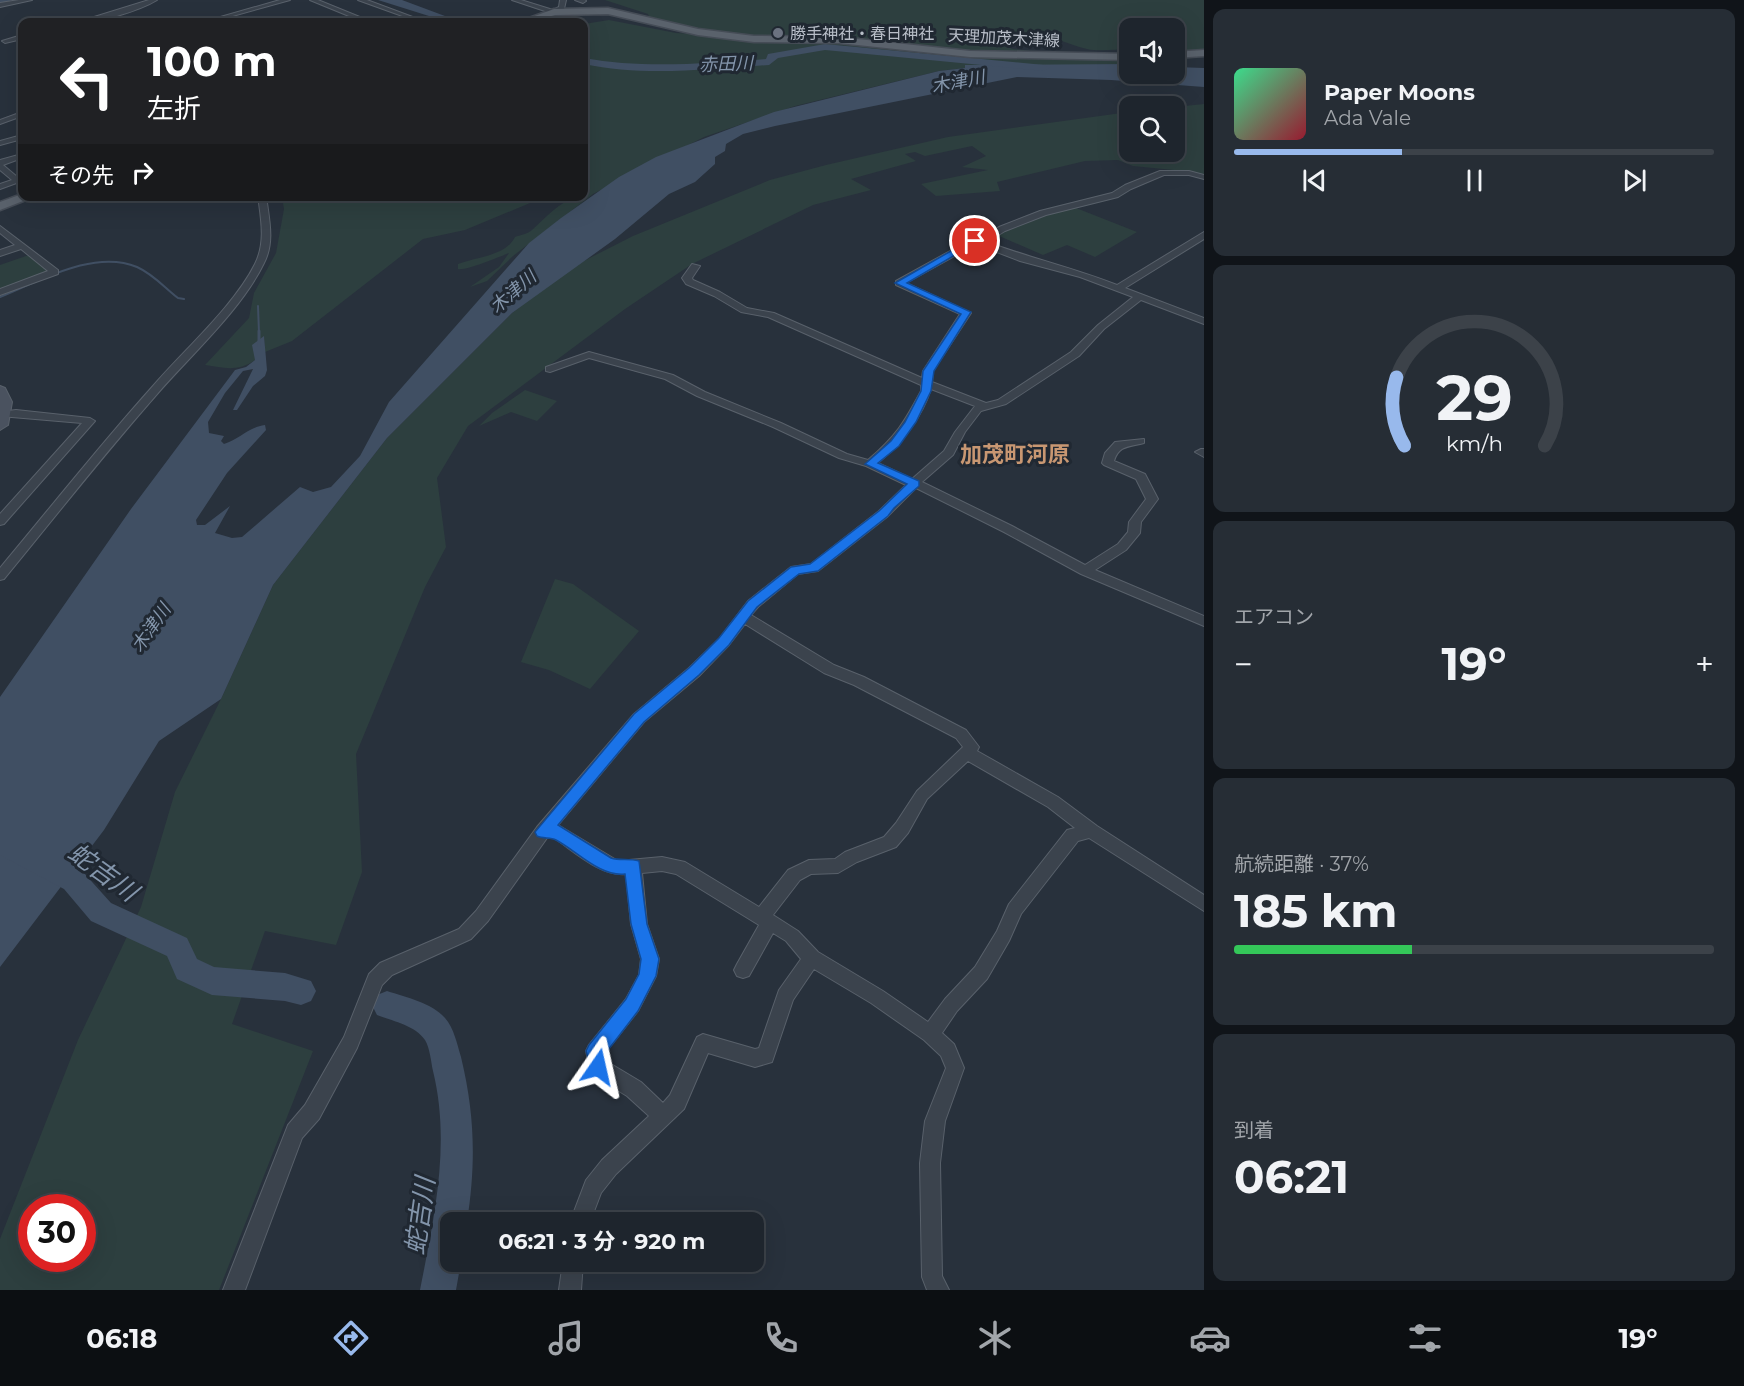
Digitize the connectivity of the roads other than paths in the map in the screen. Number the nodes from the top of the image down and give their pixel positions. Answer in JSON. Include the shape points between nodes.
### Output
{"nodes":[{"id":1,"x":29,"y":0,"type":"edge"},
{"id":2,"x":154,"y":0,"type":"edge"},
{"id":3,"x":287,"y":0,"type":"edge"},
{"id":4,"x":313,"y":0,"type":"edge"},
{"id":5,"x":361,"y":0,"type":"edge"},
{"id":6,"x":515,"y":0,"type":"edge"},
{"id":7,"x":548,"y":0,"type":"edge"},
{"id":8,"x":563,"y":0,"type":"edge"},
{"id":9,"x":0,"y":5,"type":"edge"},
{"id":10,"x":532,"y":6,"type":"junction"},
{"id":11,"x":554,"y":12,"type":"junction"},
{"id":12,"x":352,"y":17,"type":"junction"},
{"id":13,"x":96,"y":18,"type":"edge"},
{"id":14,"x":221,"y":18,"type":"edge"},
{"id":15,"x":348,"y":18,"type":"edge"},
{"id":16,"x":355,"y":18,"type":"edge"},
{"id":17,"x":412,"y":18,"type":"edge"},
{"id":18,"x":535,"y":18,"type":"edge"},
{"id":19,"x":18,"y":38,"type":"edge"},
{"id":20,"x":5,"y":41,"type":"dead end"},
{"id":21,"x":1204,"y":53,"type":"edge"},
{"id":22,"x":1185,"y":55,"type":"edge"},
{"id":23,"x":1119,"y":57,"type":"edge"},
{"id":24,"x":18,"y":118,"type":"edge"},
{"id":25,"x":0,"y":122,"type":"edge"},
{"id":26,"x":18,"y":138,"type":"edge"},
{"id":27,"x":0,"y":143,"type":"edge"},
{"id":28,"x":18,"y":157,"type":"edge"},
{"id":29,"x":0,"y":164,"type":"edge"},
{"id":30,"x":1204,"y":177,"type":"edge"},
{"id":31,"x":0,"y":187,"type":"edge"},
{"id":32,"x":18,"y":200,"type":"edge"},
{"id":33,"x":263,"y":201,"type":"edge"},
{"id":34,"x":0,"y":206,"type":"edge"},
{"id":35,"x":0,"y":229,"type":"edge"},
{"id":36,"x":1204,"y":235,"type":"edge"},
{"id":37,"x":981,"y":242,"type":"junction"},
{"id":38,"x":22,"y":246,"type":"junction"},
{"id":39,"x":0,"y":253,"type":"edge"},
{"id":40,"x":695,"y":267,"type":"dead end"},
{"id":41,"x":1118,"y":288,"type":"junction"},
{"id":42,"x":0,"y":292,"type":"edge"},
{"id":43,"x":1139,"y":297,"type":"junction"},
{"id":44,"x":1204,"y":321,"type":"edge"},
{"id":45,"x":550,"y":369,"type":"dead end"},
{"id":46,"x":927,"y":385,"type":"junction"},
{"id":47,"x":0,"y":391,"type":"edge"},
{"id":48,"x":987,"y":407,"type":"junction"},
{"id":49,"x":2,"y":420,"type":"edge"},
{"id":50,"x":1140,"y":441,"type":"dead end"},
{"id":51,"x":870,"y":464,"type":"junction"},
{"id":52,"x":915,"y":483,"type":"junction"},
{"id":53,"x":0,"y":521,"type":"edge"},
{"id":54,"x":1085,"y":572,"type":"junction"},
{"id":55,"x":0,"y":576,"type":"edge"},
{"id":56,"x":744,"y":617,"type":"junction"},
{"id":57,"x":1204,"y":621,"type":"edge"},
{"id":58,"x":967,"y":753,"type":"junction"},
{"id":59,"x":1090,"y":831,"type":"junction"},
{"id":60,"x":543,"y":832,"type":"junction"},
{"id":61,"x":633,"y":866,"type":"junction"},
{"id":62,"x":1204,"y":904,"type":"edge"},
{"id":63,"x":766,"y":920,"type":"junction"},
{"id":64,"x":812,"y":958,"type":"junction"},
{"id":65,"x":743,"y":970,"type":"dead end"},
{"id":66,"x":930,"y":1034,"type":"junction"},
{"id":67,"x":663,"y":1116,"type":"junction"},
{"id":68,"x":584,"y":1212,"type":"edge"},
{"id":69,"x":572,"y":1272,"type":"edge"},
{"id":70,"x":234,"y":1290,"type":"edge"},
{"id":71,"x":570,"y":1290,"type":"edge"},
{"id":72,"x":938,"y":1290,"type":"edge"}],
"edges":[{"from":1,"to":9,"type":"street"},
{"from":2,"to":13,"type":"street"},
{"from":3,"to":14,"type":"street"},
{"from":4,"to":12,"type":"street"},
{"from":5,"to":17,"type":"street"},
{"from":6,"to":10,"type":"street"},
{"from":7,"to":10,"type":"street"},
{"from":8,"to":11,"type":"street","via":[[562,8]]},
{"from":10,"to":11,"type":"street"},
{"from":11,"to":18,"type":"main road","name":"天理加茂木津線"},
{"from":11,"to":23,"type":"main road","name":"天理加茂木津線","via":[[622,14],[698,32],[754,39],[849,41],[970,54]]},
{"from":12,"to":15,"type":"street"},
{"from":12,"to":16,"type":"street"},
{"from":19,"to":20,"type":"street"},
{"from":21,"to":22,"type":"main road"},
{"from":24,"to":25,"type":"street"},
{"from":26,"to":27,"type":"street"},
{"from":28,"to":29,"type":"street"},
{"from":29,"to":31,"type":"street","via":[[18,181]]},
{"from":30,"to":37,"type":"street","via":[[1163,173],[1115,195],[1043,213]]},
{"from":32,"to":34,"type":"main road"},
{"from":33,"to":55,"type":"street","via":[[268,236],[255,273]]},
{"from":35,"to":38,"type":"street"},
{"from":36,"to":41,"type":"street"},
{"from":37,"to":41,"type":"street"},
{"from":37,"to":46,"type":"street","via":[[975,241],[899,283],[966,312],[928,371]]},
{"from":38,"to":39,"type":"street"},
{"from":38,"to":42,"type":"street","via":[[55,272]]},
{"from":40,"to":46,"type":"street","via":[[687,278],[689,282],[744,310],[771,315]]},
{"from":41,"to":43,"type":"street"},
{"from":43,"to":44,"type":"street"},
{"from":43,"to":48,"type":"street","via":[[1101,327],[1076,354],[1002,402]]},
{"from":45,"to":51,"type":"street","via":[[589,355],[669,377],[843,456]]},
{"from":46,"to":48,"type":"street"},
{"from":46,"to":51,"type":"street","via":[[895,443]]},
{"from":47,"to":49,"type":"street","via":[[4,402]]},
{"from":48,"to":52,"type":"street","via":[[977,410],[949,453]]},
{"from":49,"to":53,"type":"street","via":[[16,413],[90,421]]},
{"from":50,"to":54,"type":"street","via":[[1119,444],[1108,463],[1141,477],[1152,499],[1122,547]]},
{"from":51,"to":52,"type":"street"},
{"from":52,"to":54,"type":"street"},
{"from":52,"to":56,"type":"street","via":[[883,514],[814,568],[795,570],[753,604]]},
{"from":54,"to":57,"type":"street"},
{"from":56,"to":58,"type":"street","via":[[829,669],[961,734],[972,747]]},
{"from":56,"to":60,"type":"street","via":[[694,672],[639,718]]},
{"from":58,"to":59,"type":"street","via":[[1053,802]]},
{"from":58,"to":63,"type":"street","via":[[922,795],[890,842],[838,866],[809,867],[794,875]]},
{"from":59,"to":62,"type":"street"},
{"from":59,"to":66,"type":"street","via":[[1073,836],[1016,909],[981,973]]},
{"from":60,"to":61,"type":"street","via":[[556,831],[618,868]]},
{"from":60,"to":70,"type":"street","via":[[465,934],[386,969],[375,980],[351,1042],[312,1112],[295,1132]]},
{"from":61,"to":63,"type":"street","via":[[679,867]]},
{"from":61,"to":67,"type":"street","via":[[639,924],[650,959],[647,976],[632,1005],[595,1051],[598,1067],[634,1089]]},
{"from":63,"to":64,"type":"street","via":[[799,941]]},
{"from":63,"to":65,"type":"street"},
{"from":64,"to":66,"type":"street"},
{"from":64,"to":67,"type":"street","via":[[785,996],[766,1056],[755,1058],[703,1043],[678,1102]]},
{"from":66,"to":72,"type":"street","via":[[948,1050],[955,1068],[935,1121],[930,1163],[932,1276]]},
{"from":67,"to":68,"type":"street","via":[[609,1167],[593,1187]]},
{"from":69,"to":71,"type":"street"}]}
